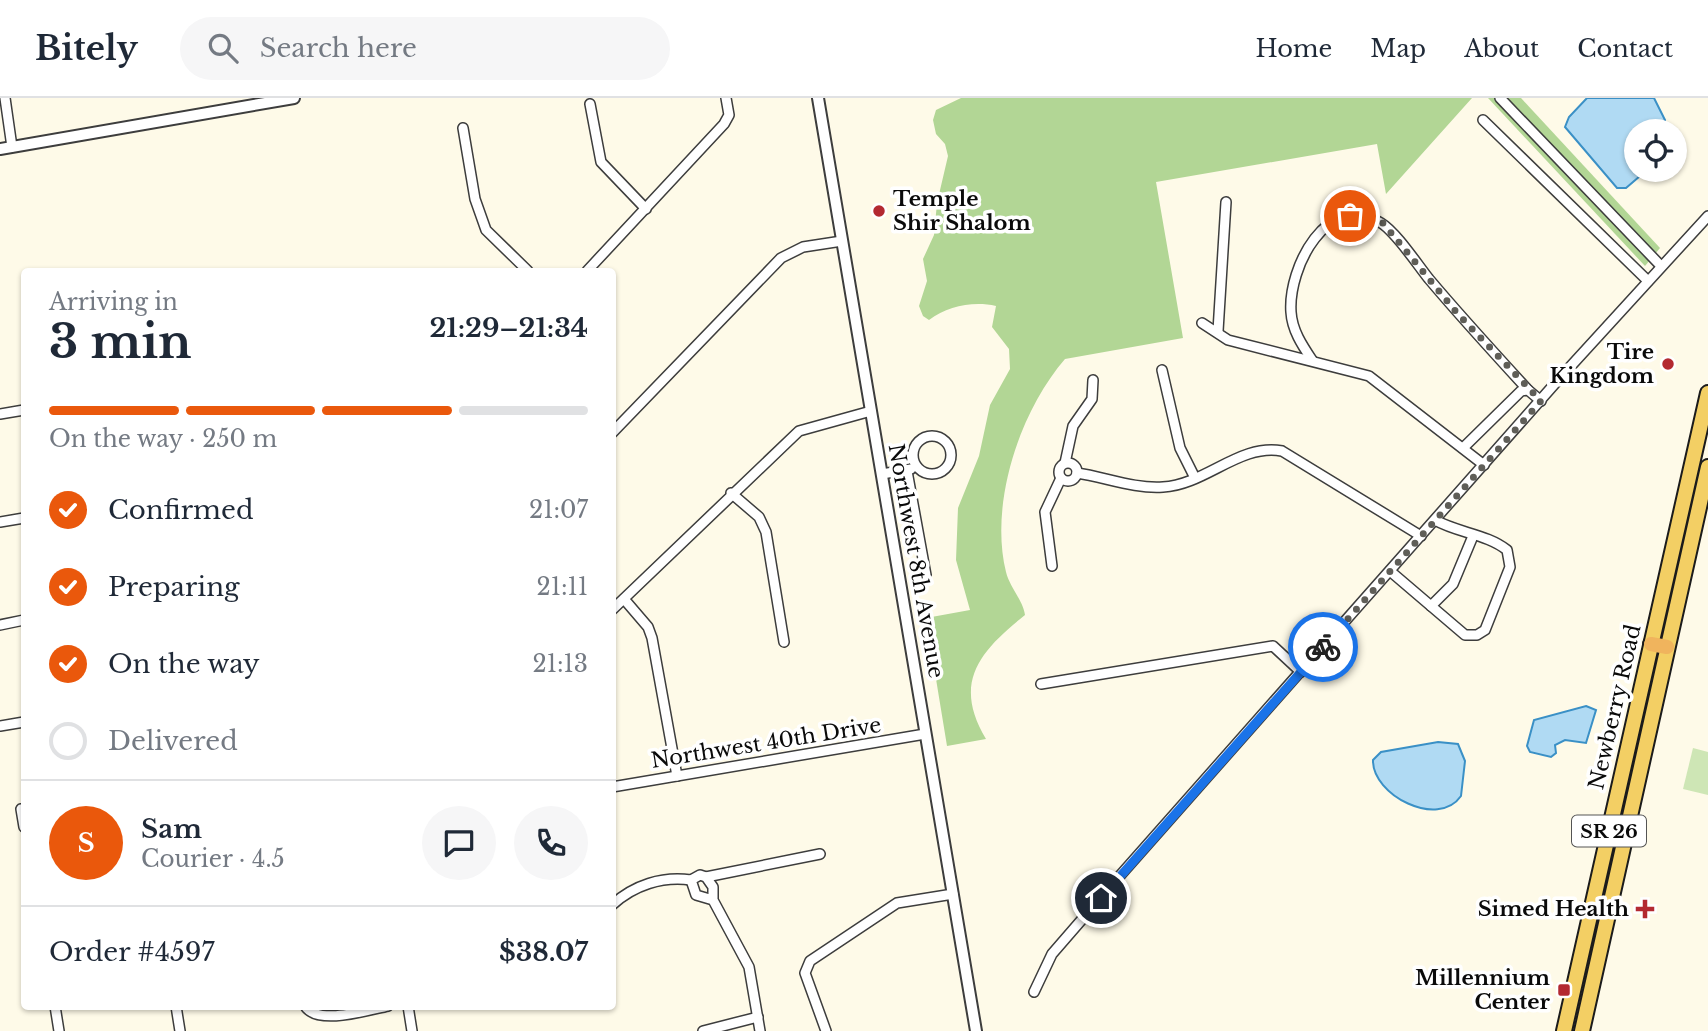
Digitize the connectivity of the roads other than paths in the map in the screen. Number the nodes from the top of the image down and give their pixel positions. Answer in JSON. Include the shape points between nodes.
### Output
{"nodes":[{"id":1,"x":5,"y":98,"type":"edge"},
{"id":2,"x":294,"y":98,"type":"edge"},
{"id":3,"x":726,"y":98,"type":"edge"},
{"id":4,"x":818,"y":98,"type":"edge"},
{"id":5,"x":1500,"y":98,"type":"edge"},
{"id":6,"x":590,"y":104,"type":"dead end"},
{"id":7,"x":1483,"y":120,"type":"dead end"},
{"id":8,"x":463,"y":128,"type":"dead end"},
{"id":9,"x":6,"y":148,"type":"edge"},
{"id":10,"x":1226,"y":202,"type":"dead end"},
{"id":11,"x":646,"y":209,"type":"junction"},
{"id":12,"x":1708,"y":216,"type":"edge"},
{"id":13,"x":842,"y":241,"type":"junction"},
{"id":14,"x":1661,"y":266,"type":"junction"},
{"id":15,"x":525,"y":268,"type":"edge"},
{"id":16,"x":590,"y":268,"type":"edge"},
{"id":17,"x":1648,"y":281,"type":"junction"},
{"id":18,"x":1202,"y":323,"type":"dead end"},
{"id":19,"x":1218,"y":331,"type":"junction"},
{"id":20,"x":1312,"y":360,"type":"junction"},
{"id":21,"x":1162,"y":370,"type":"dead end"},
{"id":22,"x":1093,"y":380,"type":"dead end"},
{"id":23,"x":1528,"y":390,"type":"junction"},
{"id":24,"x":1708,"y":393,"type":"edge"},
{"id":25,"x":1541,"y":401,"type":"junction"},
{"id":26,"x":21,"y":410,"type":"edge"},
{"id":27,"x":871,"y":411,"type":"junction"},
{"id":28,"x":0,"y":414,"type":"edge"},
{"id":29,"x":616,"y":429,"type":"edge"},
{"id":30,"x":1462,"y":448,"type":"junction"},
{"id":31,"x":1065,"y":463,"type":"junction"},
{"id":32,"x":916,"y":464,"type":"junction"},
{"id":33,"x":1484,"y":465,"type":"junction"},
{"id":34,"x":1708,"y":467,"type":"edge"},
{"id":35,"x":907,"y":471,"type":"junction"},
{"id":36,"x":1077,"y":473,"type":"junction"},
{"id":37,"x":882,"y":474,"type":"junction"},
{"id":38,"x":1061,"y":478,"type":"junction"},
{"id":39,"x":1195,"y":478,"type":"junction"},
{"id":40,"x":731,"y":493,"type":"junction"},
{"id":41,"x":21,"y":518,"type":"edge"},
{"id":42,"x":1435,"y":520,"type":"junction"},
{"id":43,"x":0,"y":522,"type":"edge"},
{"id":44,"x":1420,"y":536,"type":"junction"},
{"id":45,"x":1473,"y":536,"type":"junction"},
{"id":46,"x":1052,"y":566,"type":"dead end"},
{"id":47,"x":1390,"y":571,"type":"junction"},
{"id":48,"x":926,"y":575,"type":"dead end"},
{"id":49,"x":624,"y":599,"type":"junction"},
{"id":50,"x":616,"y":606,"type":"edge"},
{"id":51,"x":1431,"y":606,"type":"junction"},
{"id":52,"x":21,"y":622,"type":"edge"},
{"id":53,"x":0,"y":625,"type":"edge"},
{"id":54,"x":784,"y":642,"type":"dead end"},
{"id":55,"x":1651,"y":644,"type":"junction"},
{"id":56,"x":1667,"y":648,"type":"junction"},
{"id":57,"x":1301,"y":672,"type":"junction"},
{"id":58,"x":1041,"y":684,"type":"dead end"},
{"id":59,"x":21,"y":722,"type":"edge"},
{"id":60,"x":0,"y":726,"type":"edge"},
{"id":61,"x":925,"y":734,"type":"junction"},
{"id":62,"x":677,"y":776,"type":"junction"},
{"id":63,"x":616,"y":786,"type":"edge"},
{"id":64,"x":820,"y":854,"type":"dead end"},
{"id":65,"x":706,"y":877,"type":"junction"},
{"id":66,"x":691,"y":880,"type":"junction"},
{"id":67,"x":953,"y":894,"type":"junction"},
{"id":68,"x":713,"y":900,"type":"junction"},
{"id":69,"x":616,"y":902,"type":"edge"},
{"id":70,"x":1034,"y":992,"type":"dead end"},
{"id":71,"x":56,"y":1010,"type":"edge"},
{"id":72,"x":177,"y":1010,"type":"edge"},
{"id":73,"x":308,"y":1010,"type":"edge"},
{"id":74,"x":364,"y":1010,"type":"edge"},
{"id":75,"x":409,"y":1010,"type":"edge"},
{"id":76,"x":758,"y":1017,"type":"junction"},
{"id":77,"x":59,"y":1031,"type":"edge"},
{"id":78,"x":180,"y":1031,"type":"edge"},
{"id":79,"x":412,"y":1031,"type":"edge"},
{"id":80,"x":703,"y":1031,"type":"edge"},
{"id":81,"x":760,"y":1031,"type":"edge"},
{"id":82,"x":826,"y":1031,"type":"edge"},
{"id":83,"x":976,"y":1031,"type":"edge"},
{"id":84,"x":1564,"y":1031,"type":"edge"},
{"id":85,"x":1582,"y":1031,"type":"edge"}],
"edges":[{"from":1,"to":9,"type":"street"},
{"from":2,"to":9,"type":"street"},
{"from":3,"to":11,"type":"street","via":[[729,115]]},
{"from":4,"to":13,"type":"street","name":"Northwest 8th Avenue"},
{"from":5,"to":14,"type":"street"},
{"from":6,"to":11,"type":"street","via":[[601,162]]},
{"from":7,"to":17,"type":"street"},
{"from":8,"to":15,"type":"street","via":[[475,199],[486,230]]},
{"from":10,"to":19,"type":"street"},
{"from":11,"to":16,"type":"street"},
{"from":12,"to":14,"type":"street"},
{"from":13,"to":27,"type":"street","name":"Northwest 8th Avenue"},
{"from":13,"to":29,"type":"street","via":[[803,247],[781,258]]},
{"from":14,"to":17,"type":"street"},
{"from":17,"to":25,"type":"street"},
{"from":18,"to":19,"type":"street"},
{"from":19,"to":20,"type":"street","via":[[1228,340]]},
{"from":20,"to":23,"type":"street","via":[[1291,313],[1295,275],[1314,238],[1340,219],[1362,214],[1383,223]]},
{"from":20,"to":30,"type":"street","via":[[1382,383]]},
{"from":21,"to":39,"type":"street","via":[[1180,448]]},
{"from":22,"to":31,"type":"street","via":[[1092,399],[1073,426]]},
{"from":23,"to":25,"type":"street"},
{"from":23,"to":30,"type":"street","via":[[1521,391]]},
{"from":24,"to":55,"type":"main road","name":"Newberry Road","number":"SR 26"},
{"from":25,"to":33,"type":"street"},
{"from":26,"to":28,"type":"street"},
{"from":27,"to":37,"type":"street","name":"Northwest 8th Avenue"},
{"from":27,"to":40,"type":"street","via":[[799,431]]},
{"from":30,"to":33,"type":"street"},
{"from":31,"to":36,"type":"street","via":[[1072,464]]},
{"from":31,"to":38,"type":"street","via":[[1059,471]]},
{"from":32,"to":32,"type":"street","via":[[930,474],[943,470],[951,459],[948,445],[936,436],[926,437],[915,448]]},
{"from":32,"to":35,"type":"street"},
{"from":33,"to":42,"type":"street"},
{"from":34,"to":56,"type":"main road","name":"Newberry Road","number":"SR 26"},
{"from":35,"to":37,"type":"street"},
{"from":35,"to":48,"type":"street"},
{"from":36,"to":38,"type":"street","via":[[1070,481]]},
{"from":36,"to":39,"type":"street","via":[[1163,488]]},
{"from":37,"to":61,"type":"street","name":"Northwest 8th Avenue"},
{"from":38,"to":46,"type":"street","via":[[1045,512]]},
{"from":39,"to":44,"type":"street","via":[[1265,447],[1282,451]]},
{"from":40,"to":49,"type":"street"},
{"from":40,"to":54,"type":"street","via":[[759,517],[766,532]]},
{"from":41,"to":43,"type":"street"},
{"from":42,"to":44,"type":"street"},
{"from":42,"to":45,"type":"street"},
{"from":44,"to":47,"type":"street"},
{"from":45,"to":51,"type":"street","via":[[1462,567]]},
{"from":45,"to":51,"type":"street","via":[[1499,543],[1510,557],[1485,630],[1465,635]]},
{"from":47,"to":51,"type":"street"},
{"from":47,"to":57,"type":"street"},
{"from":49,"to":50,"type":"street"},
{"from":49,"to":62,"type":"street","via":[[653,638]]},
{"from":52,"to":53,"type":"street"},
{"from":55,"to":56,"type":"highway"},
{"from":55,"to":84,"type":"main road","name":"Newberry Road","number":"SR 26"},
{"from":56,"to":85,"type":"main road","name":"Newberry Road","number":"SR 26"},
{"from":57,"to":58,"type":"street","via":[[1273,646]]},
{"from":57,"to":70,"type":"street","via":[[1052,954]]},
{"from":59,"to":60,"type":"street"},
{"from":61,"to":62,"type":"street","name":"Northwest 40th Drive"},
{"from":61,"to":67,"type":"street","name":"Northwest 8th Avenue"},
{"from":62,"to":63,"type":"street","name":"Northwest 40th Drive"},
{"from":64,"to":65,"type":"street"},
{"from":65,"to":66,"type":"street"},
{"from":65,"to":68,"type":"street","via":[[713,887]]},
{"from":66,"to":68,"type":"street","via":[[696,895]]},
{"from":66,"to":69,"type":"street","via":[[643,885]]},
{"from":67,"to":82,"type":"street","via":[[897,903],[810,961],[805,973]]},
{"from":67,"to":83,"type":"street","name":"Northwest 8th Avenue"},
{"from":68,"to":76,"type":"street","via":[[749,967]]},
{"from":71,"to":77,"type":"street"},
{"from":72,"to":78,"type":"street"},
{"from":73,"to":74,"type":"street","via":[[323,1017]]},
{"from":75,"to":79,"type":"street"},
{"from":76,"to":80,"type":"street"},
{"from":76,"to":81,"type":"street"}]}
